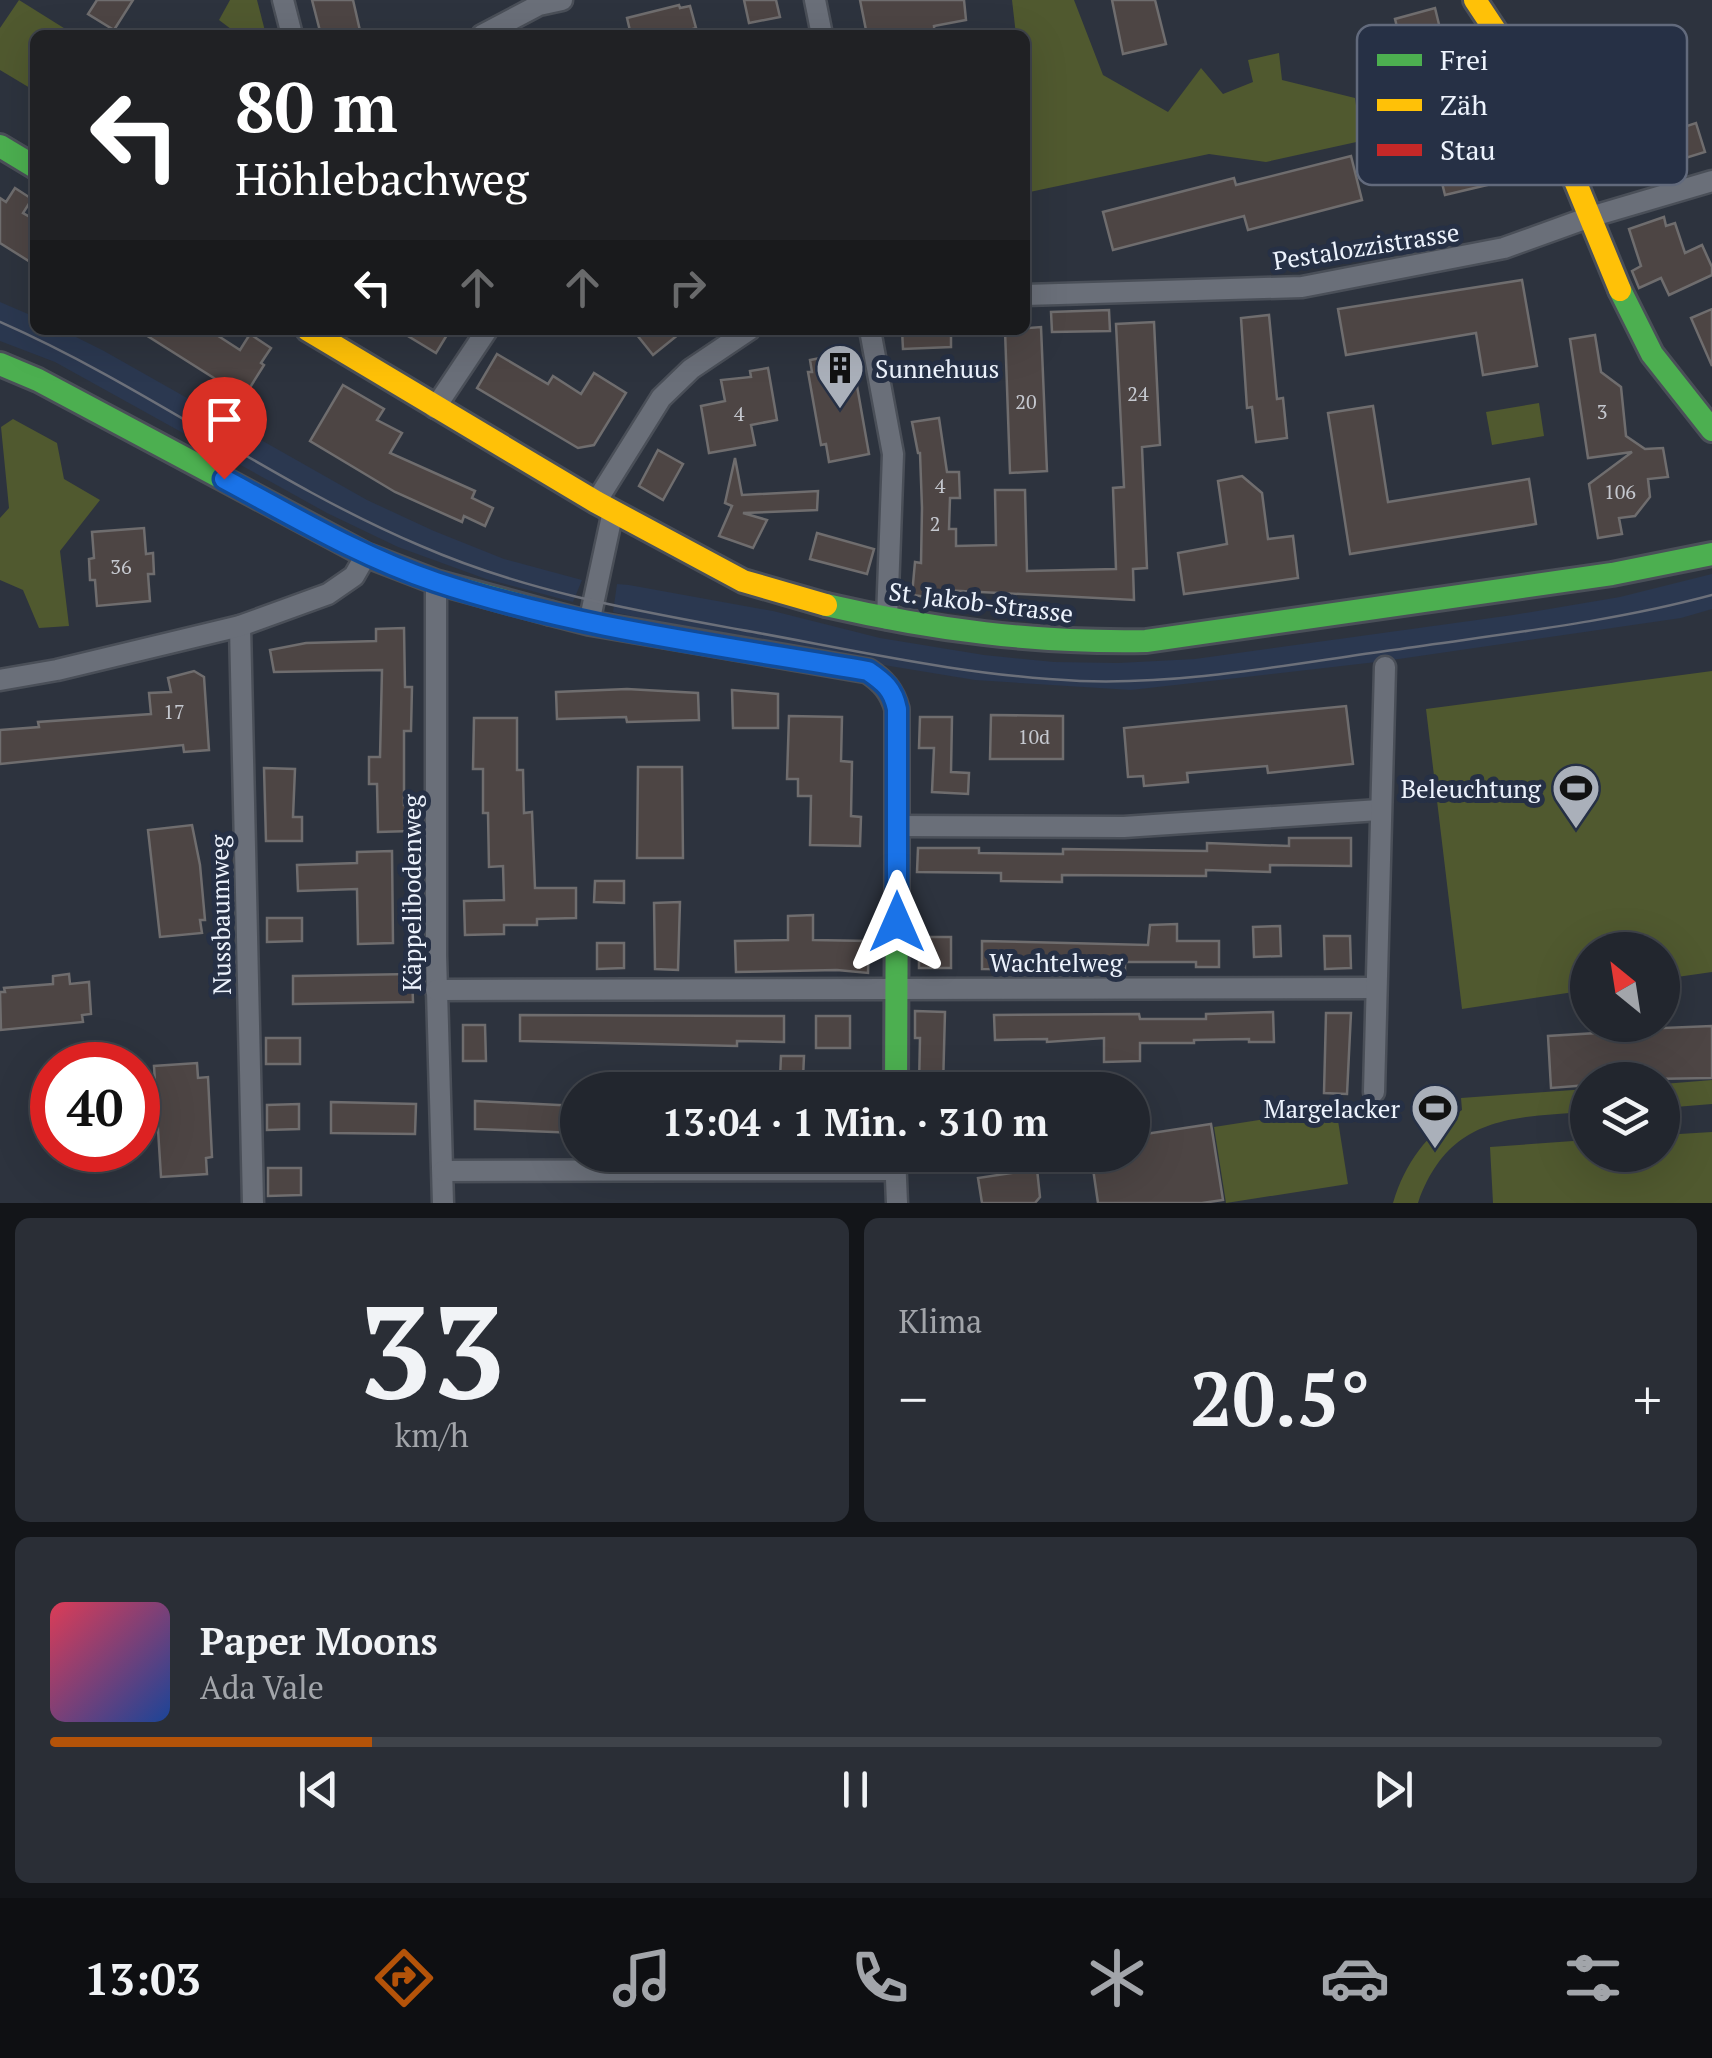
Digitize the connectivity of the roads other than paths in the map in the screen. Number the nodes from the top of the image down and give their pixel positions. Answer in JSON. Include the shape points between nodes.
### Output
{"nodes":[{"id":1,"x":283,"y":0,"type":"edge"},
{"id":2,"x":562,"y":0,"type":"edge"},
{"id":3,"x":815,"y":0,"type":"edge"},
{"id":4,"x":1475,"y":0,"type":"edge"},
{"id":5,"x":1491,"y":25,"type":"edge"},
{"id":6,"x":291,"y":30,"type":"edge"},
{"id":7,"x":492,"y":30,"type":"edge"},
{"id":8,"x":821,"y":30,"type":"edge"},
{"id":9,"x":0,"y":146,"type":"edge"},
{"id":10,"x":30,"y":164,"type":"edge"},
{"id":11,"x":1712,"y":181,"type":"edge"},
{"id":12,"x":1577,"y":185,"type":"edge"},
{"id":13,"x":1590,"y":217,"type":"junction"},
{"id":14,"x":1030,"y":295,"type":"edge"},
{"id":15,"x":316,"y":335,"type":"edge"},
{"id":16,"x":484,"y":335,"type":"edge"},
{"id":17,"x":742,"y":335,"type":"edge"},
{"id":18,"x":871,"y":335,"type":"edge"},
{"id":19,"x":0,"y":364,"type":"edge"},
{"id":20,"x":435,"y":408,"type":"junction"},
{"id":21,"x":1712,"y":430,"type":"edge"},
{"id":22,"x":604,"y":507,"type":"junction"},
{"id":23,"x":1712,"y":554,"type":"edge"},
{"id":24,"x":366,"y":555,"type":"junction"},
{"id":25,"x":436,"y":582,"type":"junction"},
{"id":26,"x":888,"y":619,"type":"junction"},
{"id":27,"x":589,"y":623,"type":"junction"},
{"id":28,"x":240,"y":626,"type":"junction"},
{"id":29,"x":1385,"y":666,"type":"dead end"},
{"id":30,"x":0,"y":680,"type":"edge"},
{"id":31,"x":1379,"y":810,"type":"junction"},
{"id":32,"x":896,"y":826,"type":"junction"},
{"id":33,"x":898,"y":987,"type":"junction"},
{"id":34,"x":1376,"y":988,"type":"junction"},
{"id":35,"x":436,"y":990,"type":"junction"},
{"id":36,"x":896,"y":1072,"type":"edge"},
{"id":37,"x":1374,"y":1092,"type":"dead end"},
{"id":38,"x":560,"y":1169,"type":"edge"},
{"id":39,"x":443,"y":1171,"type":"junction"},
{"id":40,"x":895,"y":1172,"type":"edge"},
{"id":41,"x":252,"y":1203,"type":"edge"},
{"id":42,"x":443,"y":1203,"type":"edge"},
{"id":43,"x":897,"y":1203,"type":"edge"}],
"edges":[{"from":1,"to":6,"type":"street"},
{"from":2,"to":7,"type":"street"},
{"from":3,"to":8,"type":"street"},
{"from":4,"to":5,"type":"main road"},
{"from":9,"to":10,"type":"main road"},
{"from":11,"to":13,"type":"street","name":"Pestalozzistrasse"},
{"from":12,"to":13,"type":"main road"},
{"from":13,"to":14,"type":"street","name":"Pestalozzistrasse","via":[[1504,248],[1302,287]]},
{"from":13,"to":21,"type":"main road","via":[[1652,354]]},
{"from":15,"to":20,"type":"main road","name":"St. Jakob-Strasse"},
{"from":16,"to":20,"type":"street"},
{"from":17,"to":22,"type":"street","via":[[661,398]]},
{"from":18,"to":26,"type":"street","via":[[892,454]]},
{"from":19,"to":24,"type":"main road"},
{"from":20,"to":22,"type":"main road","name":"St. Jakob-Strasse"},
{"from":22,"to":26,"type":"main road","name":"St. Jakob-Strasse","via":[[744,580]]},
{"from":22,"to":27,"type":"street"},
{"from":23,"to":26,"type":"main road","name":"St. Jakob-Strasse","via":[[1146,641],[981,635]]},
{"from":24,"to":25,"type":"main road"},
{"from":24,"to":28,"type":"street","via":[[354,576],[328,594]]},
{"from":25,"to":27,"type":"main road"},
{"from":25,"to":35,"type":"street","name":"Käppelibodenweg"},
{"from":27,"to":32,"type":"main road","via":[[868,671],[885,682],[897,709]]},
{"from":28,"to":30,"type":"street"},
{"from":28,"to":41,"type":"street","name":"Nussbaumweg"},
{"from":29,"to":31,"type":"street"},
{"from":31,"to":32,"type":"street","via":[[1124,827]]},
{"from":31,"to":34,"type":"street"},
{"from":32,"to":33,"type":"main road"},
{"from":33,"to":34,"type":"street","name":"Wachtelweg"},
{"from":33,"to":35,"type":"street","name":"Wachtelweg"},
{"from":33,"to":36,"type":"main road"},
{"from":34,"to":37,"type":"street"},
{"from":35,"to":39,"type":"street","name":"Käppelibodenweg"},
{"from":38,"to":39,"type":"street"},
{"from":39,"to":42,"type":"street","name":"Käppelibodenweg"},
{"from":40,"to":43,"type":"street"}]}
